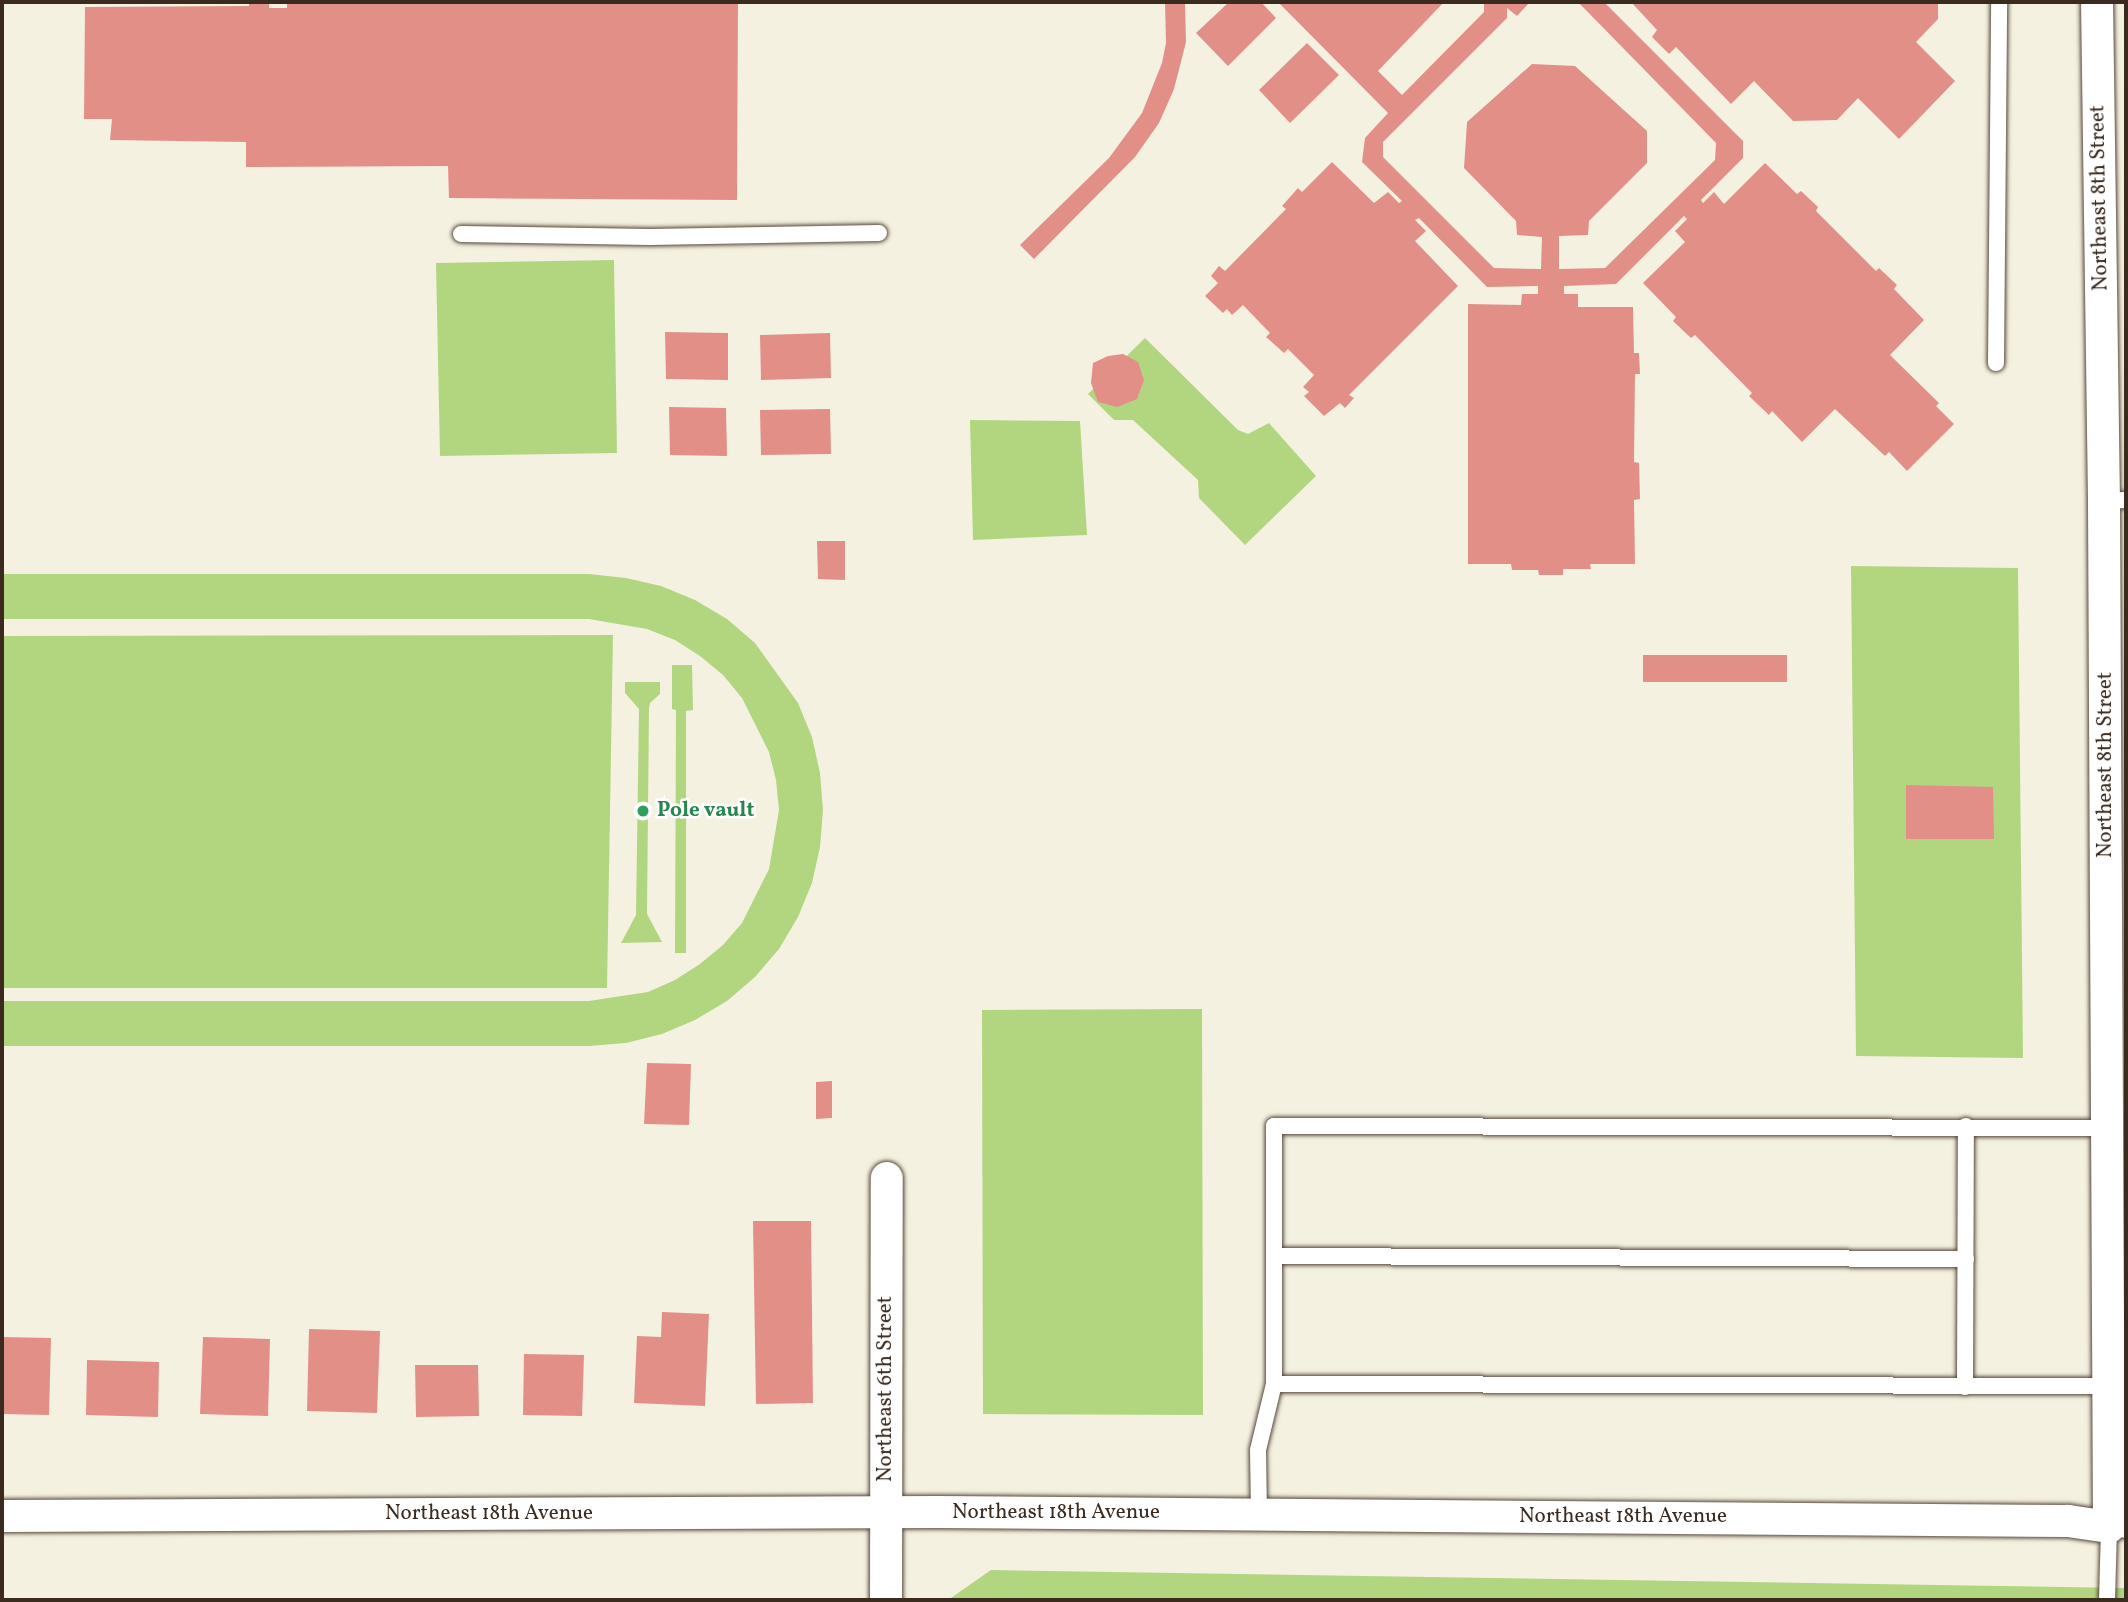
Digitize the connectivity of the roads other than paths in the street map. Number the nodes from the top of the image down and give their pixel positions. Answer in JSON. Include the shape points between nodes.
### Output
{"nodes":[{"id":1,"x":1999,"y":2,"type":"edge"},
{"id":2,"x":2097,"y":2,"type":"edge"},
{"id":3,"x":879,"y":233,"type":"dead end"},
{"id":4,"x":461,"y":234,"type":"dead end"},
{"id":5,"x":1997,"y":363,"type":"dead end"},
{"id":6,"x":2115,"y":501,"type":"edge"},
{"id":7,"x":1966,"y":1126,"type":"junction"},
{"id":8,"x":2108,"y":1128,"type":"junction"},
{"id":9,"x":887,"y":1178,"type":"dead end"},
{"id":10,"x":1274,"y":1256,"type":"junction"},
{"id":11,"x":1966,"y":1259,"type":"junction"},
{"id":12,"x":1274,"y":1384,"type":"junction"},
{"id":13,"x":2110,"y":1386,"type":"junction"},
{"id":14,"x":1965,"y":1387,"type":"junction"},
{"id":15,"x":886,"y":1512,"type":"junction"},
{"id":16,"x":1259,"y":1514,"type":"junction"},
{"id":17,"x":2,"y":1516,"type":"edge"},
{"id":18,"x":2118,"y":1529,"type":"edge"},
{"id":19,"x":886,"y":1600,"type":"edge"},
{"id":20,"x":2107,"y":1600,"type":"edge"}],
"edges":[{"from":1,"to":5,"type":"lane"},
{"from":2,"to":6,"type":"street","name":"Northeast 8th Street"},
{"from":3,"to":4,"type":"lane"},
{"from":6,"to":8,"type":"street","name":"Northeast 8th Street"},
{"from":7,"to":8,"type":"lane"},
{"from":7,"to":10,"type":"lane","via":[[1274,1126]]},
{"from":7,"to":11,"type":"lane"},
{"from":8,"to":13,"type":"street","name":"Northeast 8th Street"},
{"from":9,"to":15,"type":"street","name":"Northeast 6th Street"},
{"from":10,"to":11,"type":"lane"},
{"from":10,"to":12,"type":"lane"},
{"from":11,"to":14,"type":"lane"},
{"from":12,"to":14,"type":"lane"},
{"from":12,"to":16,"type":"lane","via":[[1258,1450]]},
{"from":13,"to":14,"type":"lane"},
{"from":13,"to":18,"type":"street","name":"Northeast 8th Street"},
{"from":15,"to":16,"type":"street","name":"Northeast 18th Avenue"},
{"from":15,"to":17,"type":"street","name":"Northeast 18th Avenue"},
{"from":15,"to":19,"type":"street","name":"Northeast 6th Street"},
{"from":16,"to":18,"type":"street","name":"Northeast 18th Avenue","via":[[2068,1521]]},
{"from":18,"to":20,"type":"lane"}]}
